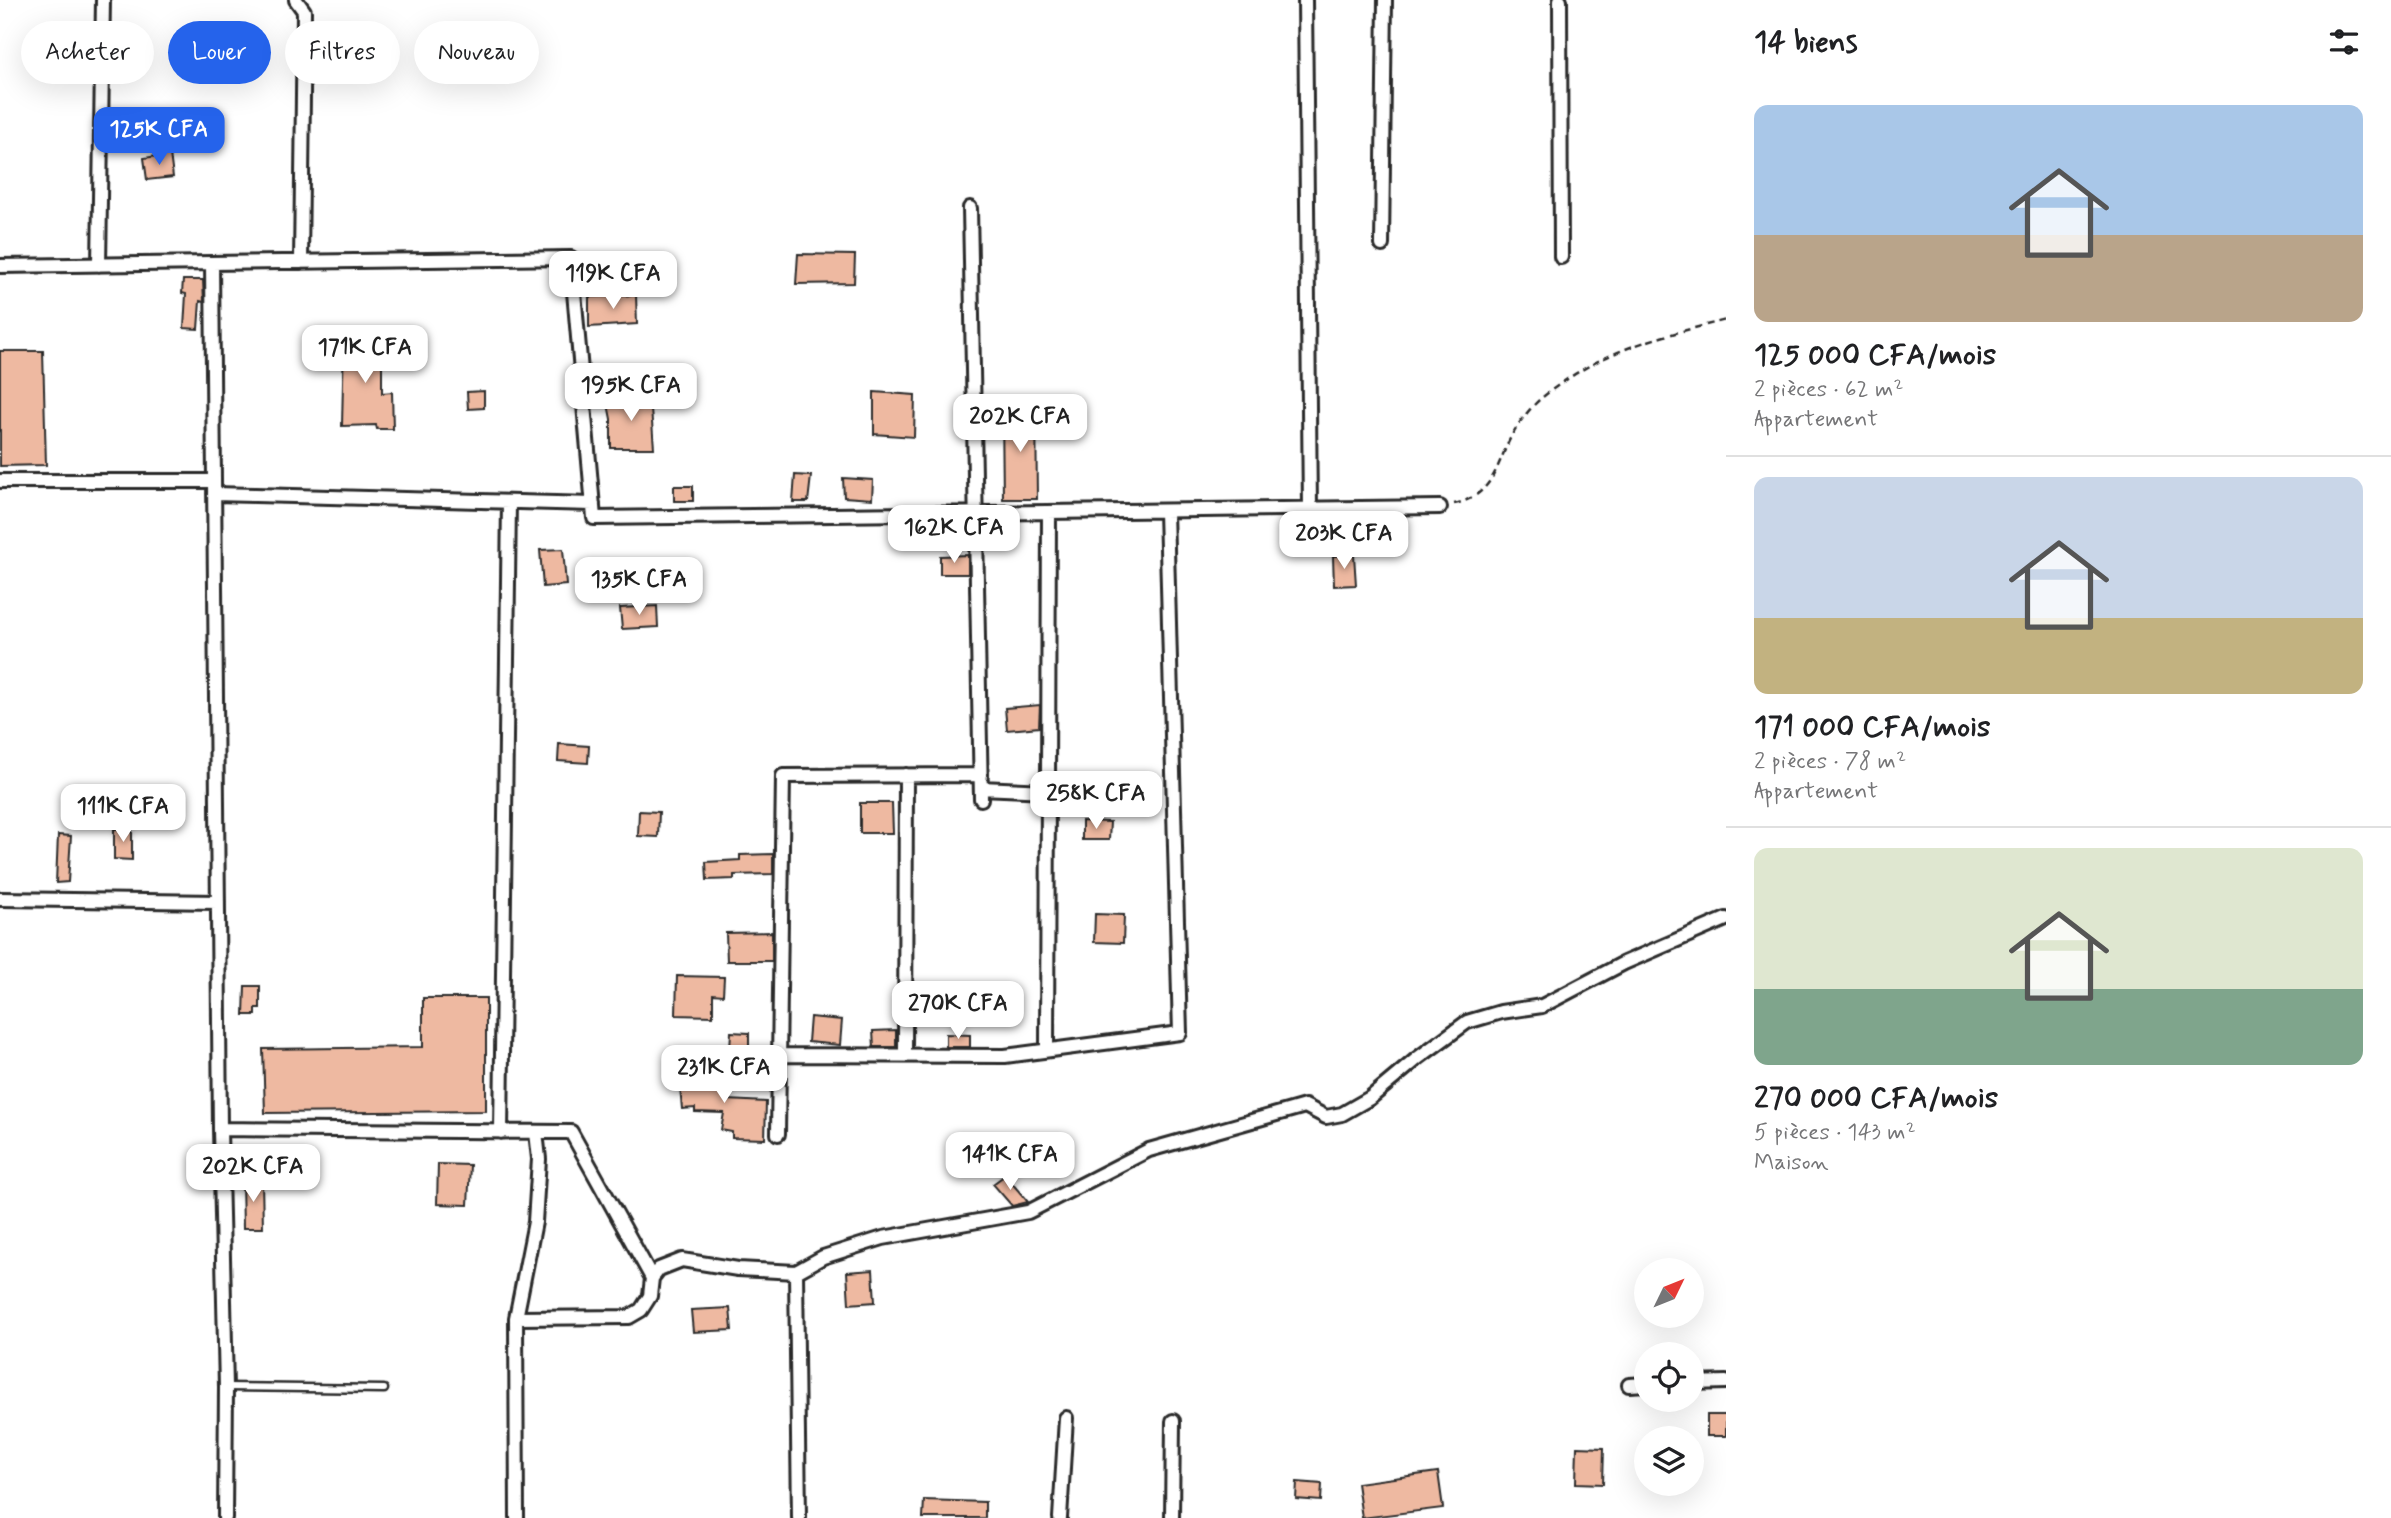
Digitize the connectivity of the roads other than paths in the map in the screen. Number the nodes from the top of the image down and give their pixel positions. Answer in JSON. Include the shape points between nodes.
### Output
{"nodes":[{"id":1,"x":103,"y":0,"type":"edge"},
{"id":2,"x":296,"y":0,"type":"edge"},
{"id":3,"x":1305,"y":0,"type":"edge"},
{"id":4,"x":1385,"y":0,"type":"edge"},
{"id":5,"x":1560,"y":0,"type":"edge"},
{"id":6,"x":970,"y":208,"type":"dead end"},
{"id":7,"x":1382,"y":245,"type":"dead end"},
{"id":8,"x":1561,"y":257,"type":"dead end"},
{"id":9,"x":301,"y":262,"type":"junction"},
{"id":10,"x":212,"y":263,"type":"junction"},
{"id":11,"x":100,"y":265,"type":"junction"},
{"id":12,"x":0,"y":266,"type":"edge"},
{"id":13,"x":0,"y":481,"type":"edge"},
{"id":14,"x":214,"y":488,"type":"junction"},
{"id":15,"x":509,"y":502,"type":"junction"},
{"id":16,"x":593,"y":504,"type":"junction"},
{"id":17,"x":1440,"y":507,"type":"road end"},
{"id":18,"x":1310,"y":509,"type":"junction"},
{"id":19,"x":1166,"y":511,"type":"junction"},
{"id":20,"x":1048,"y":512,"type":"junction"},
{"id":21,"x":976,"y":513,"type":"junction"},
{"id":22,"x":906,"y":775,"type":"junction"},
{"id":23,"x":981,"y":775,"type":"junction"},
{"id":24,"x":1047,"y":791,"type":"junction"},
{"id":25,"x":0,"y":899,"type":"edge"},
{"id":26,"x":218,"y":902,"type":"junction"},
{"id":27,"x":1726,"y":919,"type":"edge"},
{"id":28,"x":1046,"y":1050,"type":"junction"},
{"id":29,"x":779,"y":1055,"type":"junction"},
{"id":30,"x":905,"y":1055,"type":"junction"},
{"id":31,"x":220,"y":1129,"type":"junction"},
{"id":32,"x":501,"y":1132,"type":"junction"},
{"id":33,"x":537,"y":1132,"type":"junction"},
{"id":34,"x":778,"y":1134,"type":"dead end"},
{"id":35,"x":796,"y":1272,"type":"junction"},
{"id":36,"x":652,"y":1278,"type":"junction"},
{"id":37,"x":516,"y":1318,"type":"junction"},
{"id":38,"x":1726,"y":1382,"type":"edge"},
{"id":39,"x":1704,"y":1383,"type":"edge"},
{"id":40,"x":1629,"y":1385,"type":"dead end"},
{"id":41,"x":1634,"y":1385,"type":"edge"},
{"id":42,"x":226,"y":1387,"type":"junction"},
{"id":43,"x":384,"y":1389,"type":"dead end"},
{"id":44,"x":1066,"y":1418,"type":"dead end"},
{"id":45,"x":1173,"y":1421,"type":"dead end"},
{"id":46,"x":225,"y":1518,"type":"edge"},
{"id":47,"x":517,"y":1518,"type":"edge"},
{"id":48,"x":799,"y":1518,"type":"edge"},
{"id":49,"x":1060,"y":1518,"type":"edge"},
{"id":50,"x":1172,"y":1518,"type":"edge"}],
"edges":[{"from":1,"to":11,"type":"street"},
{"from":2,"to":9,"type":"street","via":[[304,11]]},
{"from":3,"to":18,"type":"street"},
{"from":4,"to":7,"type":"street"},
{"from":5,"to":8,"type":"street"},
{"from":6,"to":21,"type":"street"},
{"from":9,"to":10,"type":"street"},
{"from":9,"to":16,"type":"street","via":[[571,258]]},
{"from":10,"to":11,"type":"street"},
{"from":10,"to":14,"type":"street"},
{"from":11,"to":12,"type":"street"},
{"from":13,"to":14,"type":"street"},
{"from":14,"to":15,"type":"street"},
{"from":14,"to":26,"type":"street"},
{"from":15,"to":16,"type":"street"},
{"from":15,"to":32,"type":"street"},
{"from":16,"to":21,"type":"street","via":[[594,518]]},
{"from":17,"to":18,"type":"street"},
{"from":18,"to":19,"type":"street"},
{"from":19,"to":20,"type":"street"},
{"from":19,"to":28,"type":"street","via":[[1180,1033]]},
{"from":20,"to":21,"type":"street"},
{"from":20,"to":24,"type":"street"},
{"from":21,"to":23,"type":"street"},
{"from":22,"to":23,"type":"street"},
{"from":22,"to":29,"type":"street","via":[[783,776]]},
{"from":22,"to":30,"type":"street"},
{"from":23,"to":24,"type":"street","via":[[981,794]]},
{"from":24,"to":28,"type":"street"},
{"from":25,"to":26,"type":"street"},
{"from":26,"to":31,"type":"street"},
{"from":27,"to":35,"type":"street","via":[[1624,962],[1542,1006],[1467,1022],[1370,1098],[1342,1114],[1326,1117],[1305,1106],[1149,1150],[1028,1212],[883,1238],[823,1257]]},
{"from":28,"to":30,"type":"street","via":[[1005,1056]]},
{"from":29,"to":30,"type":"street"},
{"from":29,"to":34,"type":"street"},
{"from":31,"to":32,"type":"street"},
{"from":31,"to":42,"type":"street"},
{"from":32,"to":33,"type":"street"},
{"from":33,"to":36,"type":"street","via":[[571,1132]]},
{"from":33,"to":37,"type":"street","via":[[535,1222]]},
{"from":35,"to":36,"type":"street","via":[[682,1260],[659,1269]]},
{"from":35,"to":48,"type":"street"},
{"from":36,"to":37,"type":"street","via":[[650,1296],[629,1317]]},
{"from":37,"to":47,"type":"street"},
{"from":38,"to":39,"type":"street"},
{"from":40,"to":41,"type":"street"},
{"from":42,"to":43,"type":"lane"},
{"from":42,"to":46,"type":"street"},
{"from":44,"to":49,"type":"street"},
{"from":45,"to":50,"type":"street"}]}
